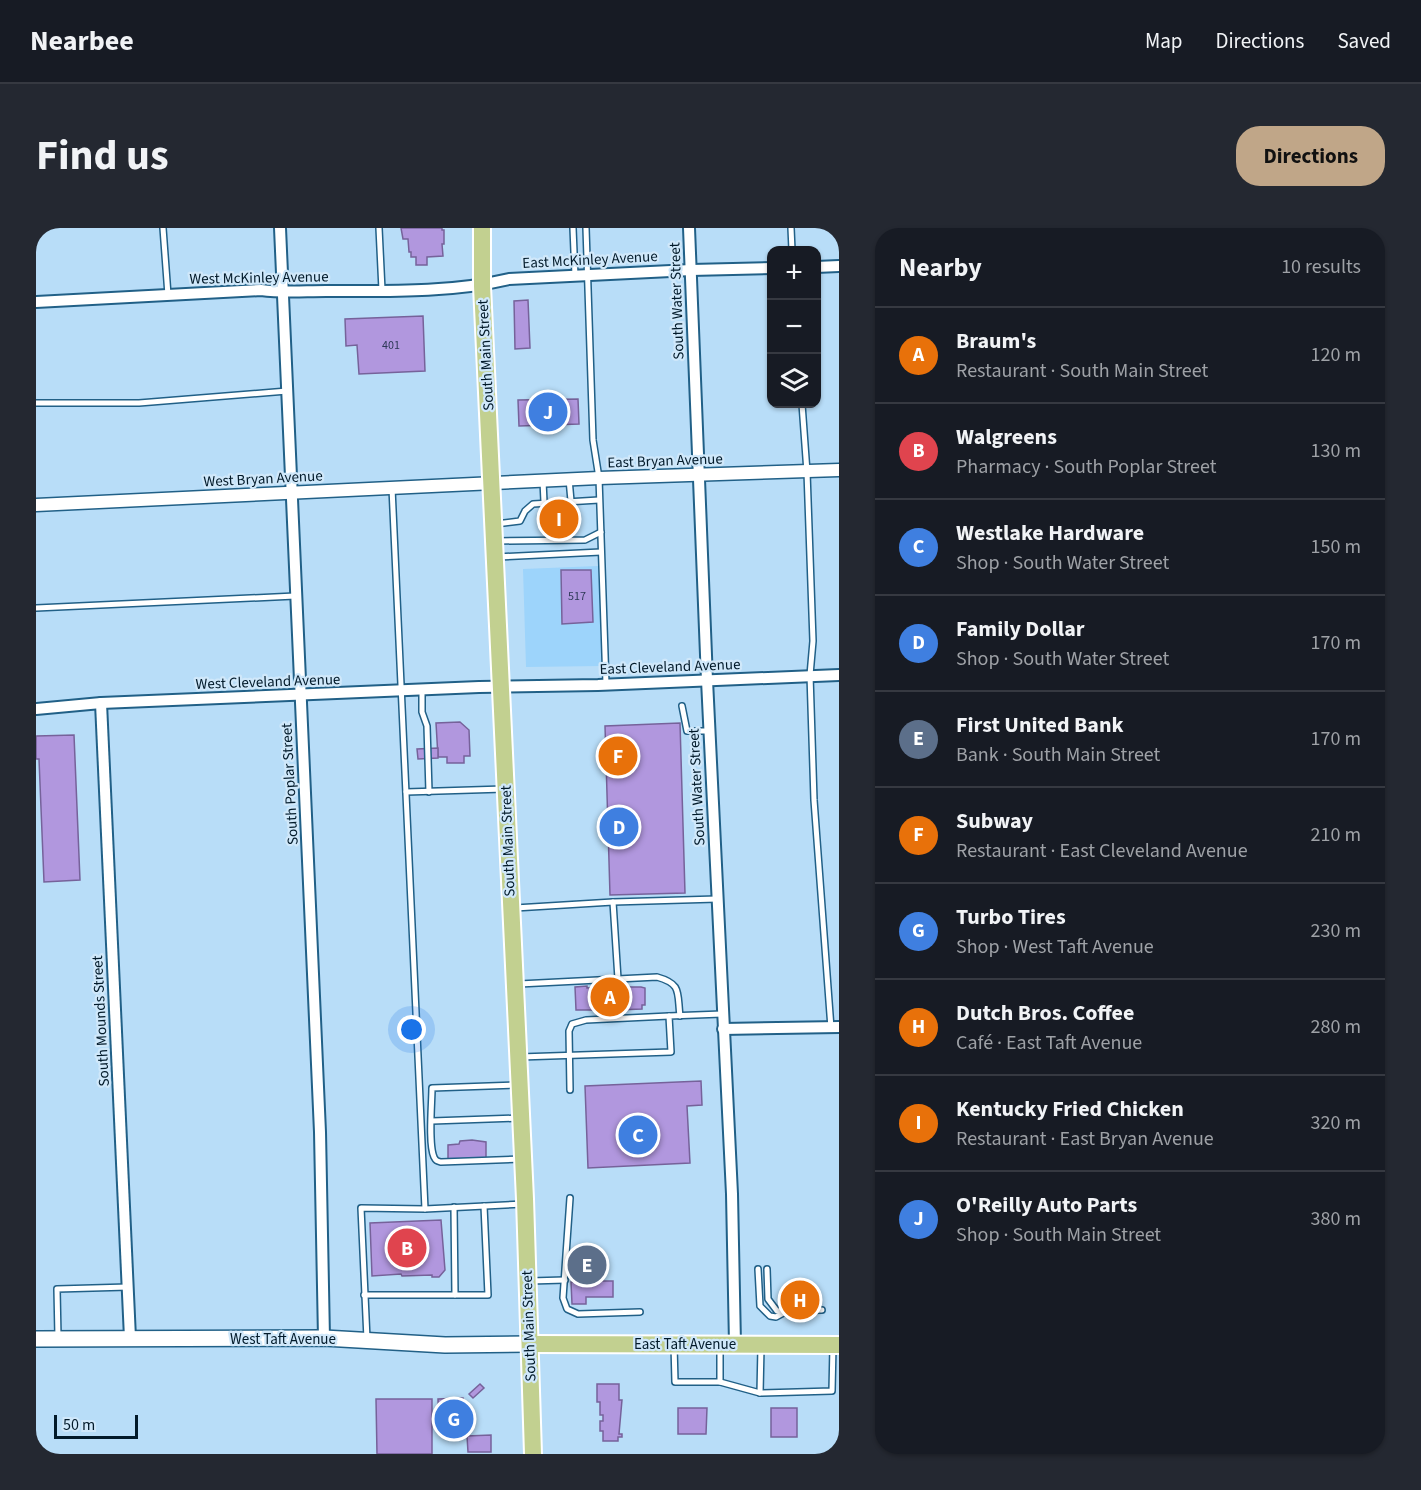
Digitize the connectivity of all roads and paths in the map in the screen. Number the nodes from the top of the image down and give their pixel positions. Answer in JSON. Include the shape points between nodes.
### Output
{"nodes":[{"id":1,"x":164,"y":228,"type":"edge"},
{"id":2,"x":280,"y":228,"type":"edge"},
{"id":3,"x":379,"y":228,"type":"edge"},
{"id":4,"x":482,"y":228,"type":"edge"},
{"id":5,"x":573,"y":228,"type":"edge"},
{"id":6,"x":586,"y":228,"type":"edge"},
{"id":7,"x":689,"y":228,"type":"edge"},
{"id":8,"x":791,"y":228,"type":"edge"},
{"id":9,"x":792,"y":246,"type":"edge"},
{"id":10,"x":839,"y":266,"type":"edge"},
{"id":11,"x":821,"y":267,"type":"edge"},
{"id":12,"x":767,"y":268,"type":"edge"},
{"id":13,"x":691,"y":270,"type":"junction"},
{"id":14,"x":575,"y":276,"type":"junction"},
{"id":15,"x":588,"y":276,"type":"junction"},
{"id":16,"x":482,"y":286,"type":"junction"},
{"id":17,"x":382,"y":290,"type":"junction"},
{"id":18,"x":282,"y":292,"type":"junction"},
{"id":19,"x":168,"y":295,"type":"junction"},
{"id":20,"x":36,"y":302,"type":"edge"},
{"id":21,"x":287,"y":391,"type":"junction"},
{"id":22,"x":36,"y":403,"type":"edge"},
{"id":23,"x":802,"y":408,"type":"edge"},
{"id":24,"x":839,"y":470,"type":"edge"},
{"id":25,"x":807,"y":472,"type":"junction"},
{"id":26,"x":699,"y":474,"type":"junction"},
{"id":27,"x":599,"y":478,"type":"junction"},
{"id":28,"x":569,"y":479,"type":"junction"},
{"id":29,"x":543,"y":481,"type":"junction"},
{"id":30,"x":492,"y":483,"type":"junction"},
{"id":31,"x":392,"y":488,"type":"junction"},
{"id":32,"x":293,"y":492,"type":"junction"},
{"id":33,"x":599,"y":500,"type":"junction"},
{"id":34,"x":571,"y":501,"type":"junction"},
{"id":35,"x":544,"y":502,"type":"junction"},
{"id":36,"x":36,"y":504,"type":"edge"},
{"id":37,"x":494,"y":524,"type":"junction"},
{"id":38,"x":601,"y":532,"type":"junction"},
{"id":39,"x":495,"y":549,"type":"junction"},
{"id":40,"x":601,"y":552,"type":"junction"},
{"id":41,"x":295,"y":596,"type":"junction"},
{"id":42,"x":36,"y":608,"type":"edge"},
{"id":43,"x":810,"y":675,"type":"junction"},
{"id":44,"x":839,"y":675,"type":"edge"},
{"id":45,"x":707,"y":680,"type":"junction"},
{"id":46,"x":606,"y":684,"type":"junction"},
{"id":47,"x":502,"y":687,"type":"junction"},
{"id":48,"x":402,"y":690,"type":"junction"},
{"id":49,"x":422,"y":690,"type":"junction"},
{"id":50,"x":301,"y":696,"type":"junction"},
{"id":51,"x":101,"y":703,"type":"junction"},
{"id":52,"x":682,"y":706,"type":"dead end"},
{"id":53,"x":36,"y":709,"type":"edge"},
{"id":54,"x":710,"y":730,"type":"junction"},
{"id":55,"x":506,"y":789,"type":"junction"},
{"id":56,"x":406,"y":792,"type":"junction"},
{"id":57,"x":429,"y":792,"type":"junction"},
{"id":58,"x":717,"y":899,"type":"junction"},
{"id":59,"x":613,"y":902,"type":"junction"},
{"id":60,"x":511,"y":908,"type":"junction"},
{"id":61,"x":618,"y":979,"type":"junction"},
{"id":62,"x":514,"y":984,"type":"junction"},
{"id":63,"x":722,"y":1014,"type":"junction"},
{"id":64,"x":669,"y":1016,"type":"junction"},
{"id":65,"x":680,"y":1016,"type":"junction"},
{"id":66,"x":835,"y":1028,"type":"edge"},
{"id":67,"x":723,"y":1029,"type":"junction"},
{"id":68,"x":568,"y":1056,"type":"junction"},
{"id":69,"x":518,"y":1057,"type":"junction"},
{"id":70,"x":519,"y":1085,"type":"junction"},
{"id":71,"x":570,"y":1090,"type":"dead end"},
{"id":72,"x":521,"y":1118,"type":"junction"},
{"id":73,"x":432,"y":1121,"type":"junction"},
{"id":74,"x":523,"y":1158,"type":"junction"},
{"id":75,"x":570,"y":1198,"type":"dead end"},
{"id":76,"x":525,"y":1204,"type":"junction"},
{"id":77,"x":484,"y":1206,"type":"junction"},
{"id":78,"x":454,"y":1207,"type":"junction"},
{"id":79,"x":425,"y":1209,"type":"junction"},
{"id":80,"x":758,"y":1269,"type":"dead end"},
{"id":81,"x":767,"y":1269,"type":"dead end"},
{"id":82,"x":528,"y":1281,"type":"junction"},
{"id":83,"x":565,"y":1281,"type":"junction"},
{"id":84,"x":128,"y":1287,"type":"junction"},
{"id":85,"x":364,"y":1295,"type":"junction"},
{"id":86,"x":455,"y":1295,"type":"junction"},
{"id":87,"x":822,"y":1310,"type":"dead end"},
{"id":88,"x":788,"y":1311,"type":"junction"},
{"id":89,"x":640,"y":1312,"type":"dead end"},
{"id":90,"x":130,"y":1338,"type":"junction"},
{"id":91,"x":324,"y":1338,"type":"junction"},
{"id":92,"x":36,"y":1339,"type":"edge"},
{"id":93,"x":58,"y":1339,"type":"junction"},
{"id":94,"x":363,"y":1340,"type":"junction"},
{"id":95,"x":530,"y":1344,"type":"junction"},
{"id":96,"x":675,"y":1344,"type":"junction"},
{"id":97,"x":728,"y":1344,"type":"junction"},
{"id":98,"x":761,"y":1345,"type":"junction"},
{"id":99,"x":836,"y":1345,"type":"edge"},
{"id":100,"x":720,"y":1382,"type":"junction"},
{"id":101,"x":760,"y":1393,"type":"junction"},
{"id":102,"x":533,"y":1454,"type":"edge"}],
"edges":[{"from":1,"to":19,"type":"lane"},
{"from":2,"to":18,"type":"street","name":"South Poplar Street"},
{"from":3,"to":17,"type":"lane"},
{"from":4,"to":16,"type":"main road","name":"South Main Street"},
{"from":5,"to":14,"type":"lane"},
{"from":6,"to":15,"type":"lane"},
{"from":7,"to":13,"type":"street","name":"South Water Street"},
{"from":8,"to":9,"type":"lane"},
{"from":10,"to":11,"type":"street"},
{"from":12,"to":13,"type":"street","name":"East McKinley Avenue"},
{"from":13,"to":15,"type":"street","name":"East McKinley Avenue"},
{"from":13,"to":26,"type":"street","name":"South Water Street"},
{"from":14,"to":15,"type":"street","name":"East McKinley Avenue"},
{"from":14,"to":16,"type":"street","name":"East McKinley Avenue","via":[[509,279]]},
{"from":15,"to":27,"type":"lane","via":[[593,440]]},
{"from":16,"to":17,"type":"street","name":"West McKinley Avenue"},
{"from":16,"to":30,"type":"main road","name":"South Main Street"},
{"from":17,"to":18,"type":"street","name":"West McKinley Avenue"},
{"from":18,"to":19,"type":"street","name":"West McKinley Avenue"},
{"from":18,"to":21,"type":"street","name":"South Poplar Street"},
{"from":19,"to":20,"type":"street","name":"West McKinley Avenue"},
{"from":21,"to":22,"type":"lane","via":[[139,403]]},
{"from":21,"to":32,"type":"street","name":"South Poplar Street"},
{"from":23,"to":25,"type":"lane"},
{"from":24,"to":25,"type":"street","name":"East Bryan Avenue"},
{"from":25,"to":26,"type":"street","name":"East Bryan Avenue"},
{"from":25,"to":43,"type":"lane","via":[[813,641]]},
{"from":26,"to":27,"type":"street","name":"East Bryan Avenue"},
{"from":26,"to":45,"type":"street","name":"South Water Street"},
{"from":27,"to":28,"type":"street","name":"East Bryan Avenue"},
{"from":27,"to":33,"type":"lane"},
{"from":28,"to":29,"type":"street","name":"East Bryan Avenue"},
{"from":28,"to":34,"type":"lane"},
{"from":29,"to":30,"type":"street","name":"East Bryan Avenue"},
{"from":29,"to":35,"type":"lane"},
{"from":30,"to":31,"type":"street","name":"West Bryan Avenue"},
{"from":30,"to":37,"type":"main road","name":"South Main Street"},
{"from":31,"to":32,"type":"street","name":"West Bryan Avenue"},
{"from":31,"to":48,"type":"lane"},
{"from":32,"to":36,"type":"street","name":"West Bryan Avenue"},
{"from":32,"to":41,"type":"street","name":"South Poplar Street"},
{"from":33,"to":34,"type":"lane"},
{"from":33,"to":38,"type":"lane"},
{"from":34,"to":35,"type":"lane"},
{"from":35,"to":37,"type":"lane","via":[[529,507],[517,523]]},
{"from":37,"to":39,"type":"main road","name":"South Main Street"},
{"from":38,"to":39,"type":"lane","via":[[585,540]]},
{"from":38,"to":40,"type":"lane"},
{"from":39,"to":40,"type":"lane"},
{"from":39,"to":47,"type":"main road","name":"South Main Street"},
{"from":40,"to":46,"type":"lane"},
{"from":41,"to":42,"type":"lane"},
{"from":41,"to":50,"type":"street","name":"South Poplar Street"},
{"from":43,"to":44,"type":"street","name":"East Cleveland Avenue"},
{"from":43,"to":45,"type":"street","name":"East Cleveland Avenue"},
{"from":43,"to":66,"type":"lane","via":[[814,800]]},
{"from":45,"to":46,"type":"street","name":"East Cleveland Avenue"},
{"from":45,"to":54,"type":"street","name":"South Water Street"},
{"from":46,"to":47,"type":"street","name":"East Cleveland Avenue"},
{"from":47,"to":49,"type":"street","name":"West Cleveland Avenue"},
{"from":47,"to":55,"type":"main road","name":"South Main Street"},
{"from":48,"to":49,"type":"street","name":"West Cleveland Avenue"},
{"from":48,"to":50,"type":"street","name":"West Cleveland Avenue"},
{"from":48,"to":56,"type":"lane"},
{"from":49,"to":57,"type":"lane"},
{"from":50,"to":51,"type":"street","name":"West Cleveland Avenue"},
{"from":50,"to":91,"type":"street","name":"South Poplar Street","via":[[320,1132]]},
{"from":51,"to":53,"type":"street","name":"West Cleveland Avenue"},
{"from":51,"to":84,"type":"street","name":"South Mounds Street"},
{"from":52,"to":54,"type":"lane","via":[[687,730]]},
{"from":54,"to":58,"type":"street","name":"South Water Street"},
{"from":55,"to":57,"type":"lane"},
{"from":55,"to":60,"type":"main road","name":"South Main Street"},
{"from":56,"to":57,"type":"lane"},
{"from":56,"to":79,"type":"lane"},
{"from":58,"to":59,"type":"lane"},
{"from":58,"to":63,"type":"street","name":"South Water Street"},
{"from":59,"to":60,"type":"lane"},
{"from":59,"to":61,"type":"lane"},
{"from":60,"to":62,"type":"main road","name":"South Main Street"},
{"from":61,"to":62,"type":"lane"},
{"from":61,"to":65,"type":"lane","via":[[657,977],[671,981],[676,986]]},
{"from":62,"to":69,"type":"main road","name":"South Main Street"},
{"from":63,"to":65,"type":"lane"},
{"from":63,"to":67,"type":"street","name":"South Water Street"},
{"from":64,"to":65,"type":"lane"},
{"from":64,"to":68,"type":"lane","via":[[577,1021],[569,1031]]},
{"from":64,"to":68,"type":"lane","via":[[671,1052]]},
{"from":66,"to":67,"type":"street"},
{"from":67,"to":97,"type":"street","name":"South Water Street","via":[[732,1194]]},
{"from":68,"to":69,"type":"lane"},
{"from":68,"to":71,"type":"lane"},
{"from":69,"to":70,"type":"main road","name":"South Main Street"},
{"from":70,"to":72,"type":"main road","name":"South Main Street"},
{"from":70,"to":73,"type":"lane","via":[[433,1087]]},
{"from":72,"to":73,"type":"lane"},
{"from":72,"to":74,"type":"main road","name":"South Main Street"},
{"from":73,"to":74,"type":"lane","via":[[431,1146],[437,1161]]},
{"from":74,"to":76,"type":"main road","name":"South Main Street"},
{"from":75,"to":83,"type":"lane"},
{"from":76,"to":77,"type":"lane"},
{"from":76,"to":82,"type":"main road","name":"South Main Street"},
{"from":77,"to":78,"type":"lane"},
{"from":77,"to":86,"type":"lane","via":[[488,1295]]},
{"from":78,"to":79,"type":"lane"},
{"from":78,"to":86,"type":"lane"},
{"from":79,"to":85,"type":"lane","via":[[361,1208]]},
{"from":80,"to":88,"type":"lane","via":[[760,1306],[770,1316]]},
{"from":81,"to":88,"type":"lane","via":[[768,1299],[777,1311]]},
{"from":82,"to":83,"type":"lane"},
{"from":82,"to":95,"type":"main road","name":"South Main Street"},
{"from":83,"to":89,"type":"lane","via":[[563,1299],[567,1310],[578,1314]]},
{"from":84,"to":90,"type":"street","name":"South Mounds Street"},
{"from":84,"to":93,"type":"lane","via":[[57,1289]]},
{"from":85,"to":86,"type":"lane"},
{"from":85,"to":94,"type":"lane"},
{"from":87,"to":88,"type":"lane"},
{"from":90,"to":91,"type":"main road","name":"West Taft Avenue"},
{"from":90,"to":93,"type":"main road","name":"West Taft Avenue"},
{"from":91,"to":94,"type":"main road","name":"West Taft Avenue"},
{"from":92,"to":93,"type":"main road","name":"West Taft Avenue"},
{"from":94,"to":95,"type":"main road","name":"West Taft Avenue","via":[[445,1345]]},
{"from":95,"to":96,"type":"main road","name":"East Taft Avenue"},
{"from":95,"to":102,"type":"main road","name":"South Main Street"},
{"from":96,"to":97,"type":"main road","name":"East Taft Avenue"},
{"from":96,"to":100,"type":"lane","via":[[675,1382]]},
{"from":97,"to":98,"type":"main road","name":"East Taft Avenue"},
{"from":97,"to":100,"type":"lane"},
{"from":98,"to":99,"type":"main road","name":"East Taft Avenue"},
{"from":98,"to":101,"type":"lane"},
{"from":99,"to":101,"type":"lane","via":[[832,1391]]},
{"from":100,"to":101,"type":"lane"}]}
